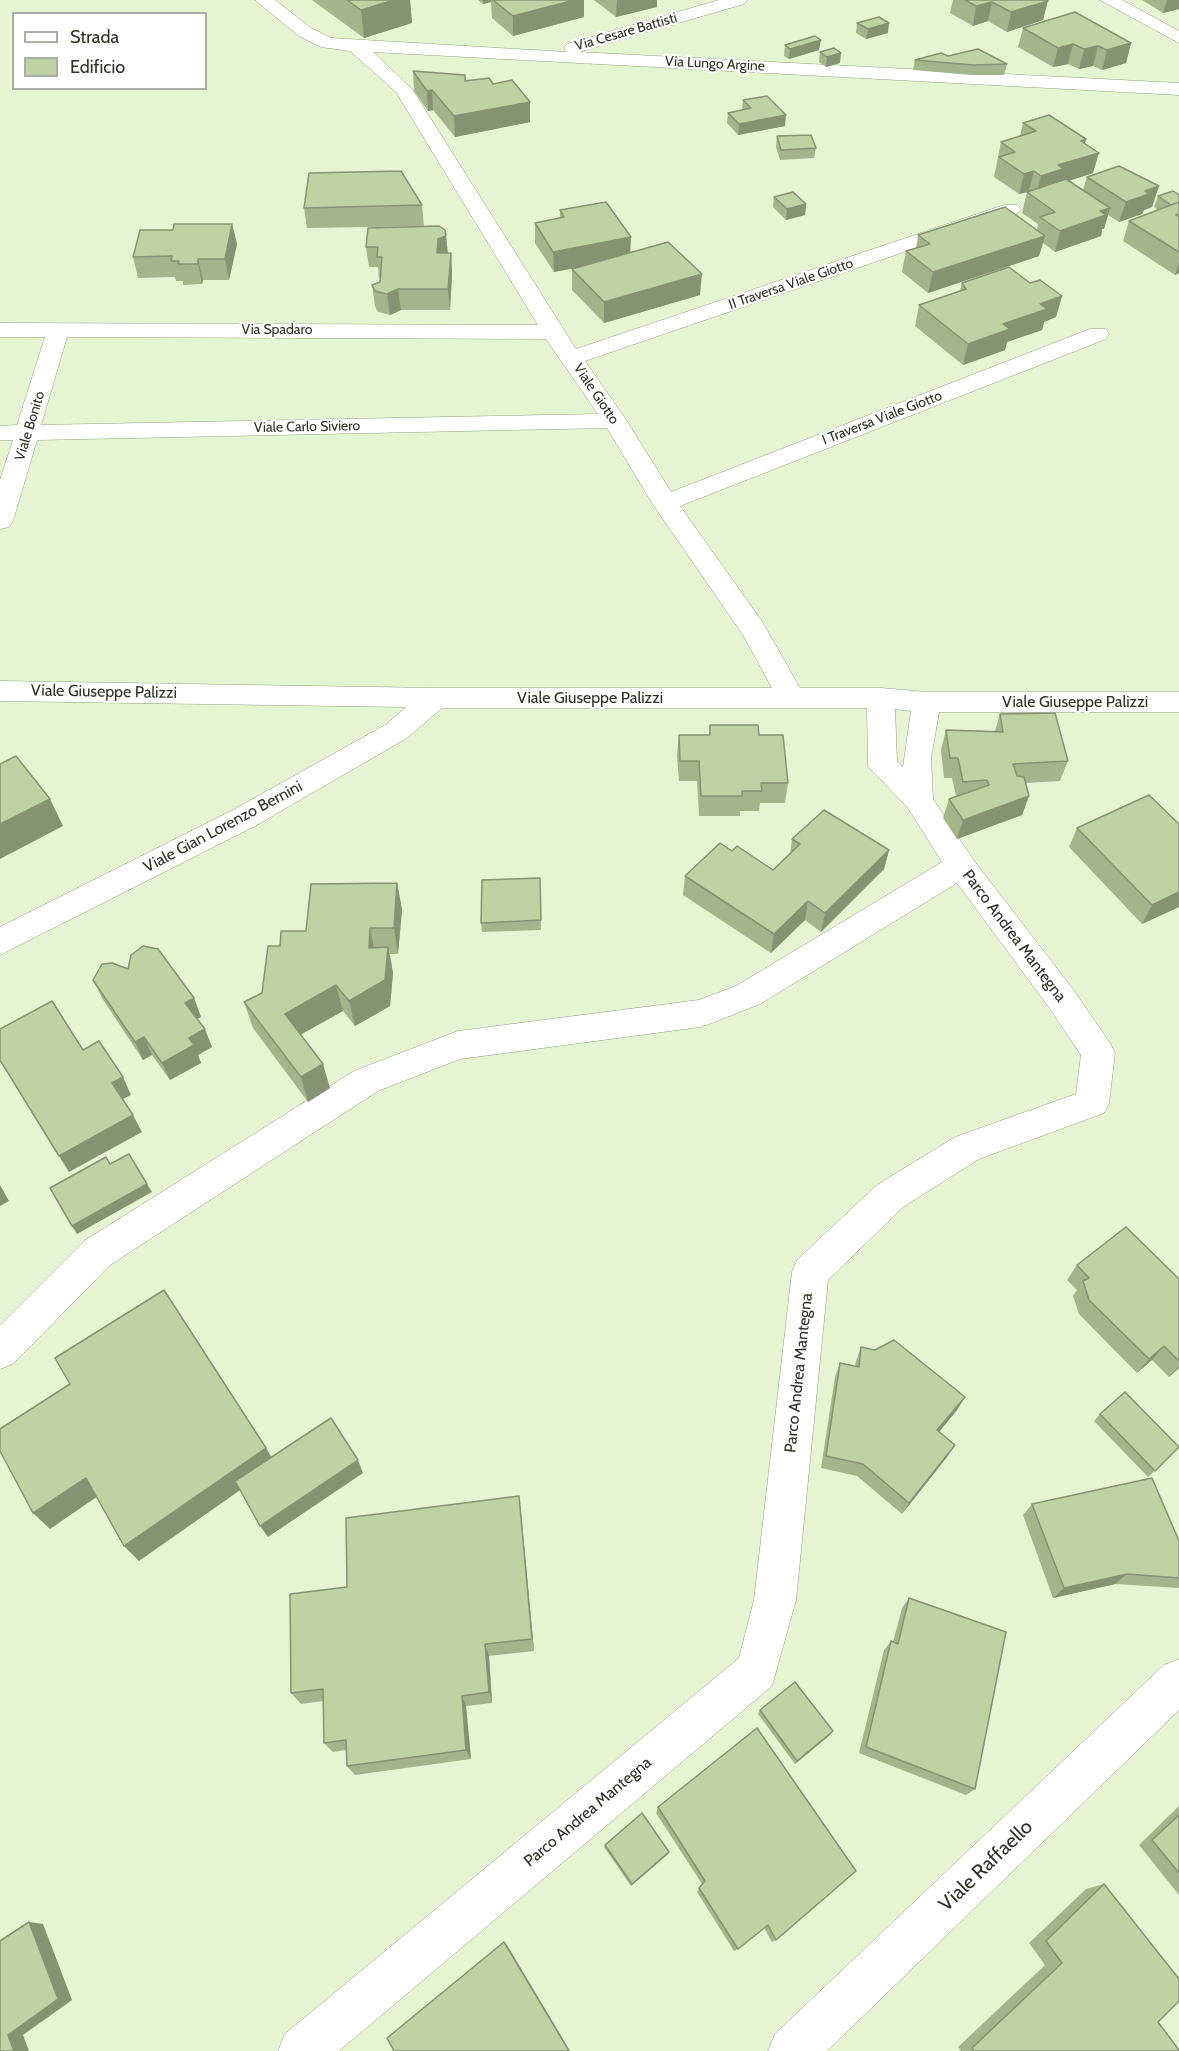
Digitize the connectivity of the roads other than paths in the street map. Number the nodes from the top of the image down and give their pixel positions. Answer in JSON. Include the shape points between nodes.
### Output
{"nodes":[{"id":1,"x":264,"y":0,"type":"edge"},
{"id":2,"x":738,"y":0,"type":"edge"},
{"id":3,"x":1108,"y":0,"type":"edge"},
{"id":4,"x":1179,"y":38,"type":"edge"},
{"id":5,"x":355,"y":46,"type":"junction"},
{"id":6,"x":549,"y":54,"type":"junction"},
{"id":7,"x":1179,"y":89,"type":"edge"},
{"id":8,"x":1011,"y":209,"type":"edge"},
{"id":9,"x":0,"y":330,"type":"edge"},
{"id":10,"x":58,"y":330,"type":"junction"},
{"id":11,"x":553,"y":332,"type":"junction"},
{"id":12,"x":1098,"y":334,"type":"dead end"},
{"id":13,"x":572,"y":358,"type":"junction"},
{"id":14,"x":615,"y":421,"type":"junction"},
{"id":15,"x":0,"y":433,"type":"edge"},
{"id":16,"x":29,"y":433,"type":"junction"},
{"id":17,"x":665,"y":503,"type":"junction"},
{"id":18,"x":0,"y":521,"type":"edge"},
{"id":19,"x":0,"y":691,"type":"edge"},
{"id":20,"x":435,"y":698,"type":"junction"},
{"id":21,"x":791,"y":698,"type":"junction"},
{"id":22,"x":881,"y":698,"type":"junction"},
{"id":23,"x":926,"y":702,"type":"junction"},
{"id":24,"x":1179,"y":702,"type":"edge"},
{"id":25,"x":918,"y":800,"type":"junction"},
{"id":26,"x":961,"y":866,"type":"junction"},
{"id":27,"x":0,"y":942,"type":"edge"},
{"id":28,"x":0,"y":1351,"type":"edge"},
{"id":29,"x":1179,"y":1680,"type":"edge"},
{"id":30,"x":302,"y":2051,"type":"edge"},
{"id":31,"x":792,"y":2051,"type":"edge"}],
"edges":[{"from":1,"to":5,"type":"street","name":"Via Lungo Argine","via":[[305,32],[327,43]]},
{"from":2,"to":6,"type":"street","name":"Via Cesare Battisti"},
{"from":3,"to":4,"type":"street"},
{"from":5,"to":6,"type":"street","name":"Via Lungo Argine"},
{"from":5,"to":11,"type":"street","name":"Viale Giotto","via":[[403,89]]},
{"from":6,"to":7,"type":"street","name":"Via Lungo Argine"},
{"from":8,"to":13,"type":"street","name":"II Traversa Viale Giotto"},
{"from":9,"to":10,"type":"street","name":"Via Spadaro"},
{"from":10,"to":11,"type":"street","name":"Via Spadaro"},
{"from":10,"to":16,"type":"street","name":"Viale Bonito"},
{"from":11,"to":13,"type":"street","name":"Viale Giotto"},
{"from":12,"to":17,"type":"street","name":"I Traversa Viale Giotto"},
{"from":13,"to":14,"type":"street","name":"Viale Giotto"},
{"from":14,"to":16,"type":"street","name":"Viale Carlo Siviero"},
{"from":14,"to":17,"type":"street","name":"Viale Giotto"},
{"from":15,"to":16,"type":"street","name":"Viale Carlo Siviero"},
{"from":16,"to":18,"type":"street","name":"Viale Bonito"},
{"from":17,"to":21,"type":"street","name":"Viale Giotto","via":[[753,629]]},
{"from":19,"to":20,"type":"street","name":"Viale Giuseppe Palizzi"},
{"from":20,"to":21,"type":"street","name":"Viale Giuseppe Palizzi"},
{"from":20,"to":27,"type":"street","name":"Viale Gian Lorenzo Bernini","via":[[397,731],[244,818]]},
{"from":21,"to":22,"type":"street","name":"Viale Giuseppe Palizzi"},
{"from":22,"to":23,"type":"street","name":"Viale Giuseppe Palizzi"},
{"from":22,"to":25,"type":"street","name":"Parco Andrea Mantegna","via":[[883,766]]},
{"from":23,"to":24,"type":"street","name":"Viale Giuseppe Palizzi"},
{"from":23,"to":25,"type":"street","via":[[917,759]]},
{"from":25,"to":26,"type":"street","name":"Parco Andrea Mantegna"},
{"from":26,"to":28,"type":"street","via":[[748,995],[700,1013],[458,1045],[366,1081],[97,1253]]},
{"from":26,"to":30,"type":"street","name":"Parco Andrea Mantegna","via":[[1098,1053],[1092,1102],[967,1148],[890,1196],[810,1272],[775,1600],[758,1671]]},
{"from":29,"to":31,"type":"street","name":"Viale Raffaello"}]}
